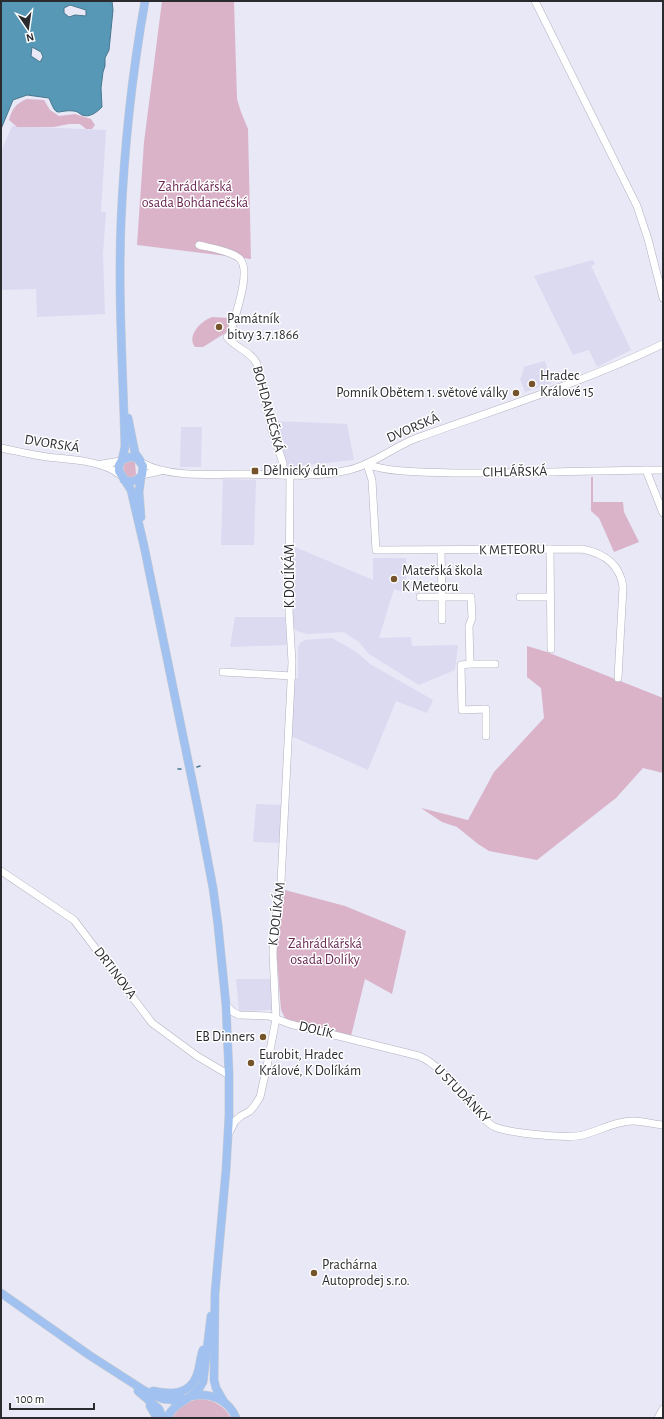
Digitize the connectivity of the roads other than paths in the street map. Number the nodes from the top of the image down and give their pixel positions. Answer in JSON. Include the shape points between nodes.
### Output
{"nodes":[{"id":1,"x":145,"y":1,"type":"edge"},
{"id":2,"x":535,"y":1,"type":"edge"},
{"id":3,"x":199,"y":245,"type":"dead end"},
{"id":4,"x":663,"y":298,"type":"edge"},
{"id":5,"x":663,"y":344,"type":"edge"},
{"id":6,"x":124,"y":389,"type":"junction"},
{"id":7,"x":1,"y":448,"type":"edge"},
{"id":8,"x":122,"y":461,"type":"junction"},
{"id":9,"x":141,"y":462,"type":"junction"},
{"id":10,"x":100,"y":464,"type":"junction"},
{"id":11,"x":367,"y":464,"type":"junction"},
{"id":12,"x":162,"y":470,"type":"junction"},
{"id":13,"x":646,"y":470,"type":"junction"},
{"id":14,"x":663,"y":470,"type":"edge"},
{"id":15,"x":287,"y":475,"type":"junction"},
{"id":16,"x":141,"y":476,"type":"junction"},
{"id":17,"x":122,"y":477,"type":"junction"},
{"id":18,"x":663,"y":513,"type":"edge"},
{"id":19,"x":144,"y":546,"type":"junction"},
{"id":20,"x":550,"y":549,"type":"junction"},
{"id":21,"x":441,"y":551,"type":"junction"},
{"id":22,"x":420,"y":597,"type":"dead end"},
{"id":23,"x":442,"y":597,"type":"junction"},
{"id":24,"x":520,"y":597,"type":"dead end"},
{"id":25,"x":550,"y":597,"type":"junction"},
{"id":26,"x":442,"y":620,"type":"dead end"},
{"id":27,"x":551,"y":649,"type":"dead end"},
{"id":28,"x":470,"y":664,"type":"junction"},
{"id":29,"x":495,"y":664,"type":"dead end"},
{"id":30,"x":223,"y":672,"type":"dead end"},
{"id":31,"x":292,"y":676,"type":"junction"},
{"id":32,"x":618,"y":678,"type":"dead end"},
{"id":33,"x":486,"y":736,"type":"dead end"},
{"id":34,"x":1,"y":871,"type":"edge"},
{"id":35,"x":226,"y":1005,"type":"junction"},
{"id":36,"x":276,"y":1019,"type":"junction"},
{"id":37,"x":356,"y":1040,"type":"joint"},
{"id":38,"x":229,"y":1075,"type":"junction"},
{"id":39,"x":663,"y":1125,"type":"edge"},
{"id":40,"x":228,"y":1137,"type":"junction"},
{"id":41,"x":1,"y":1293,"type":"edge"},
{"id":42,"x":216,"y":1293,"type":"junction"},
{"id":43,"x":208,"y":1337,"type":"junction"},
{"id":44,"x":89,"y":1355,"type":"junction"},
{"id":45,"x":134,"y":1383,"type":"junction"},
{"id":46,"x":140,"y":1393,"type":"junction"},
{"id":47,"x":187,"y":1398,"type":"junction"},
{"id":48,"x":224,"y":1402,"type":"junction"},
{"id":49,"x":663,"y":1409,"type":"edge"},
{"id":50,"x":157,"y":1418,"type":"edge"},
{"id":51,"x":163,"y":1418,"type":"edge"},
{"id":52,"x":167,"y":1418,"type":"edge"},
{"id":53,"x":236,"y":1418,"type":"edge"},
{"id":54,"x":658,"y":1418,"type":"edge"}],
"edges":[{"from":1,"to":6,"type":"main road","via":[[129,110],[120,237]]},
{"from":2,"to":4,"type":"street","via":[[624,178],[648,239]]},
{"from":3,"to":15,"type":"street","name":"BOHDANEČSKÁ","via":[[232,255],[243,264],[241,294],[227,337],[250,355],[257,364],[272,431]]},
{"from":5,"to":11,"type":"street","name":"DVORSKÁ","via":[[572,383],[414,440]]},
{"from":6,"to":8,"type":"main road","via":[[125,446]]},
{"from":6,"to":9,"type":"main road","via":[[135,453]]},
{"from":7,"to":10,"type":"street","name":"DVORSKÁ","via":[[44,457]]},
{"from":8,"to":9,"type":"main road","name":"DVORSKÁ","via":[[129,457],[137,458]]},
{"from":8,"to":10,"type":"street","name":"DVORSKÁ"},
{"from":8,"to":17,"type":"main road","via":[[118,468]]},
{"from":9,"to":12,"type":"street","name":"DVORSKÁ"},
{"from":9,"to":16,"type":"main road"},
{"from":10,"to":17,"type":"street","name":"DVORSKÁ","via":[[112,468]]},
{"from":11,"to":13,"type":"street","name":"CIHLÁŘSKÁ","via":[[413,472]]},
{"from":11,"to":15,"type":"street","name":"DVORSKÁ","via":[[327,474]]},
{"from":11,"to":21,"type":"street","name":"K METEORU","via":[[372,480],[376,550]]},
{"from":12,"to":15,"type":"street","name":"DVORSKÁ","via":[[193,474]]},
{"from":12,"to":16,"type":"street","name":"DVORSKÁ"},
{"from":13,"to":14,"type":"street","name":"CIHLÁŘSKÁ"},
{"from":13,"to":18,"type":"street"},
{"from":15,"to":31,"type":"street","name":"K DOLÍKÁM"},
{"from":16,"to":17,"type":"main road","name":"DVORSKÁ","via":[[135,481],[128,481]]},
{"from":16,"to":19,"type":"main road","via":[[139,492]]},
{"from":17,"to":19,"type":"main road","via":[[131,490]]},
{"from":19,"to":35,"type":"main road","via":[[213,888]]},
{"from":20,"to":21,"type":"street","name":"K METEORU"},
{"from":20,"to":25,"type":"street"},
{"from":20,"to":32,"type":"street","name":"K METEORU","via":[[582,549],[596,552],[612,562],[619,573],[623,593]]},
{"from":21,"to":23,"type":"street"},
{"from":22,"to":23,"type":"street"},
{"from":23,"to":26,"type":"street"},
{"from":23,"to":28,"type":"street","via":[[471,596]]},
{"from":24,"to":25,"type":"street"},
{"from":25,"to":27,"type":"street"},
{"from":28,"to":29,"type":"street"},
{"from":28,"to":33,"type":"street","via":[[461,665],[459,713],[486,709]]},
{"from":30,"to":31,"type":"street"},
{"from":31,"to":36,"type":"street","name":"K DOLÍKÁM","via":[[282,882],[274,930]]},
{"from":34,"to":38,"type":"street","name":"DRTINOVA","via":[[74,920],[152,1023],[197,1056]]},
{"from":35,"to":36,"type":"street","name":"DOLÍK","via":[[239,1015],[265,1015]]},
{"from":35,"to":38,"type":"main road"},
{"from":36,"to":37,"type":"street","name":"DOLÍK"},
{"from":36,"to":40,"type":"street","name":"K DOLÍKÁM","via":[[260,1097],[250,1110],[235,1121]]},
{"from":37,"to":39,"type":"street","name":"U STUDÁNKY","via":[[427,1059],[493,1127],[511,1131],[581,1136],[632,1121]]},
{"from":38,"to":40,"type":"main road"},
{"from":40,"to":42,"type":"main road"},
{"from":41,"to":44,"type":"main road"},
{"from":42,"to":43,"type":"main road"},
{"from":42,"to":48,"type":"main road","via":[[214,1380]]},
{"from":43,"to":45,"type":"main road","via":[[197,1374],[187,1389],[175,1394],[165,1393]]},
{"from":43,"to":47,"type":"main road","via":[[203,1382],[198,1391]]},
{"from":44,"to":45,"type":"main road"},
{"from":44,"to":46,"type":"main road"},
{"from":45,"to":47,"type":"main road","via":[[163,1399]]},
{"from":46,"to":50,"type":"main road"},
{"from":46,"to":51,"type":"main road","via":[[159,1409]]},
{"from":47,"to":48,"type":"main road","via":[[210,1396]]},
{"from":47,"to":52,"type":"main road","via":[[173,1408]]},
{"from":48,"to":53,"type":"main road"},
{"from":49,"to":54,"type":"street"}]}
